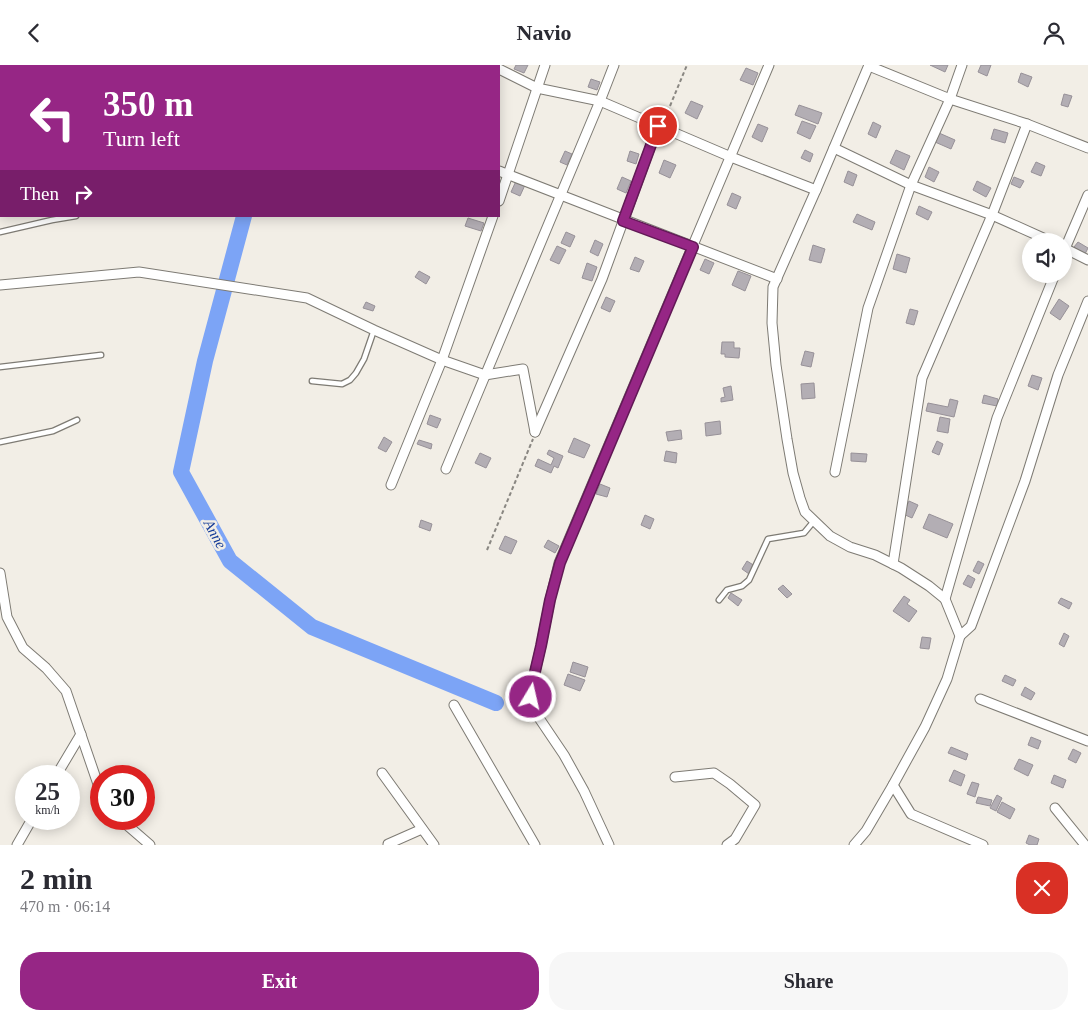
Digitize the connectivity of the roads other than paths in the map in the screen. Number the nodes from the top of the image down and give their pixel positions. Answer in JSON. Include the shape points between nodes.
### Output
{"nodes":[{"id":1,"x":545,"y":65,"type":"edge"},
{"id":2,"x":614,"y":65,"type":"edge"},
{"id":3,"x":769,"y":65,"type":"edge"},
{"id":4,"x":869,"y":65,"type":"edge"},
{"id":5,"x":962,"y":65,"type":"edge"},
{"id":6,"x":500,"y":70,"type":"edge"},
{"id":7,"x":537,"y":88,"type":"junction"},
{"id":8,"x":950,"y":99,"type":"junction"},
{"id":9,"x":600,"y":101,"type":"junction"},
{"id":10,"x":1027,"y":124,"type":"junction"},
{"id":11,"x":660,"y":127,"type":"junction"},
{"id":12,"x":834,"y":148,"type":"junction"},
{"id":13,"x":1088,"y":148,"type":"edge"},
{"id":14,"x":731,"y":157,"type":"junction"},
{"id":15,"x":503,"y":173,"type":"edge"},
{"id":16,"x":911,"y":185,"type":"junction"},
{"id":17,"x":816,"y":190,"type":"junction"},
{"id":18,"x":500,"y":194,"type":"edge"},
{"id":19,"x":1088,"y":195,"type":"edge"},
{"id":20,"x":560,"y":196,"type":"junction"},
{"id":21,"x":992,"y":215,"type":"junction"},
{"id":22,"x":68,"y":217,"type":"edge"},
{"id":23,"x":493,"y":217,"type":"edge"},
{"id":24,"x":623,"y":221,"type":"junction"},
{"id":25,"x":0,"y":232,"type":"edge"},
{"id":26,"x":1032,"y":233,"type":"edge"},
{"id":27,"x":1071,"y":233,"type":"edge"},
{"id":28,"x":693,"y":247,"type":"junction"},
{"id":29,"x":1072,"y":253,"type":"edge"},
{"id":30,"x":1088,"y":260,"type":"edge"},
{"id":31,"x":777,"y":279,"type":"junction"},
{"id":32,"x":1051,"y":283,"type":"edge"},
{"id":33,"x":0,"y":285,"type":"edge"},
{"id":34,"x":1088,"y":301,"type":"edge"},
{"id":35,"x":374,"y":330,"type":"junction"},
{"id":36,"x":101,"y":355,"type":"dead end"},
{"id":37,"x":442,"y":360,"type":"junction"},
{"id":38,"x":0,"y":367,"type":"edge"},
{"id":39,"x":485,"y":375,"type":"junction"},
{"id":40,"x":312,"y":381,"type":"dead end"},
{"id":41,"x":77,"y":421,"type":"dead end"},
{"id":42,"x":0,"y":441,"type":"edge"},
{"id":43,"x":446,"y":469,"type":"dead end"},
{"id":44,"x":835,"y":472,"type":"dead end"},
{"id":45,"x":391,"y":485,"type":"dead end"},
{"id":46,"x":814,"y":521,"type":"junction"},
{"id":47,"x":893,"y":564,"type":"junction"},
{"id":48,"x":0,"y":573,"type":"edge"},
{"id":49,"x":945,"y":599,"type":"junction"},
{"id":50,"x":719,"y":600,"type":"dead end"},
{"id":51,"x":960,"y":636,"type":"junction"},
{"id":52,"x":980,"y":699,"type":"dead end"},
{"id":53,"x":454,"y":705,"type":"dead end"},
{"id":54,"x":80,"y":734,"type":"junction"},
{"id":55,"x":1088,"y":741,"type":"edge"},
{"id":56,"x":62,"y":765,"type":"edge"},
{"id":57,"x":91,"y":765,"type":"edge"},
{"id":58,"x":382,"y":773,"type":"dead end"},
{"id":59,"x":675,"y":777,"type":"dead end"},
{"id":60,"x":894,"y":785,"type":"junction"},
{"id":61,"x":1055,"y":808,"type":"dead end"},
{"id":62,"x":422,"y":829,"type":"junction"},
{"id":63,"x":26,"y":830,"type":"edge"},
{"id":64,"x":133,"y":830,"type":"edge"},
{"id":65,"x":17,"y":845,"type":"edge"},
{"id":66,"x":150,"y":845,"type":"edge"},
{"id":67,"x":388,"y":845,"type":"edge"},
{"id":68,"x":434,"y":845,"type":"edge"},
{"id":69,"x":535,"y":845,"type":"edge"},
{"id":70,"x":609,"y":845,"type":"edge"},
{"id":71,"x":727,"y":845,"type":"edge"},
{"id":72,"x":854,"y":845,"type":"edge"},
{"id":73,"x":983,"y":845,"type":"edge"},
{"id":74,"x":1085,"y":845,"type":"edge"}],
"edges":[{"from":1,"to":7,"type":"street"},
{"from":2,"to":9,"type":"street"},
{"from":3,"to":14,"type":"street"},
{"from":4,"to":8,"type":"street"},
{"from":4,"to":12,"type":"street"},
{"from":5,"to":8,"type":"street"},
{"from":6,"to":7,"type":"street"},
{"from":7,"to":9,"type":"street"},
{"from":7,"to":15,"type":"street"},
{"from":8,"to":10,"type":"street"},
{"from":8,"to":16,"type":"street"},
{"from":9,"to":11,"type":"street"},
{"from":9,"to":20,"type":"street"},
{"from":10,"to":13,"type":"street"},
{"from":10,"to":21,"type":"street"},
{"from":11,"to":14,"type":"street"},
{"from":11,"to":24,"type":"street"},
{"from":12,"to":16,"type":"street"},
{"from":12,"to":17,"type":"street"},
{"from":14,"to":17,"type":"street"},
{"from":14,"to":28,"type":"street"},
{"from":15,"to":18,"type":"street"},
{"from":15,"to":20,"type":"street"},
{"from":16,"to":21,"type":"street"},
{"from":16,"to":44,"type":"street","via":[[868,308]]},
{"from":17,"to":31,"type":"street"},
{"from":19,"to":27,"type":"street"},
{"from":20,"to":24,"type":"street"},
{"from":20,"to":39,"type":"street"},
{"from":21,"to":26,"type":"street"},
{"from":21,"to":47,"type":"street","via":[[922,378]]},
{"from":22,"to":25,"type":"lane"},
{"from":23,"to":37,"type":"street"},
{"from":24,"to":28,"type":"street"},
{"from":24,"to":39,"type":"street","via":[[602,279],[535,432],[523,369]]},
{"from":28,"to":31,"type":"street"},
{"from":28,"to":70,"type":"street","via":[[560,563],[531,689],[538,715],[584,791]]},
{"from":29,"to":30,"type":"street"},
{"from":31,"to":46,"type":"street","via":[[773,287],[772,323],[787,439],[800,498],[805,512]]},
{"from":32,"to":49,"type":"street","via":[[997,418]]},
{"from":33,"to":35,"type":"street","via":[[139,272],[307,299]]},
{"from":34,"to":51,"type":"street","via":[[1058,375],[1025,481],[971,626]]},
{"from":35,"to":37,"type":"street"},
{"from":35,"to":40,"type":"lane","via":[[364,359],[350,380],[342,383]]},
{"from":36,"to":38,"type":"lane"},
{"from":37,"to":39,"type":"street"},
{"from":37,"to":45,"type":"street"},
{"from":39,"to":43,"type":"street"},
{"from":41,"to":42,"type":"lane","via":[[52,431]]},
{"from":46,"to":47,"type":"street","via":[[830,536],[850,547]]},
{"from":46,"to":50,"type":"lane","via":[[804,533],[768,539],[749,580],[742,586],[727,590]]},
{"from":47,"to":49,"type":"street"},
{"from":48,"to":54,"type":"street","via":[[7,617],[23,648],[66,691]]},
{"from":49,"to":51,"type":"street"},
{"from":51,"to":60,"type":"street","via":[[947,679]]},
{"from":52,"to":55,"type":"street"},
{"from":53,"to":69,"type":"street"},
{"from":54,"to":56,"type":"street"},
{"from":54,"to":57,"type":"street"},
{"from":58,"to":62,"type":"street"},
{"from":59,"to":71,"type":"street","via":[[714,773],[755,805],[735,839]]},
{"from":60,"to":72,"type":"street"},
{"from":60,"to":73,"type":"street","via":[[911,814]]},
{"from":61,"to":74,"type":"street"},
{"from":62,"to":67,"type":"street"},
{"from":62,"to":68,"type":"street"},
{"from":63,"to":65,"type":"street"},
{"from":64,"to":66,"type":"street"}]}
